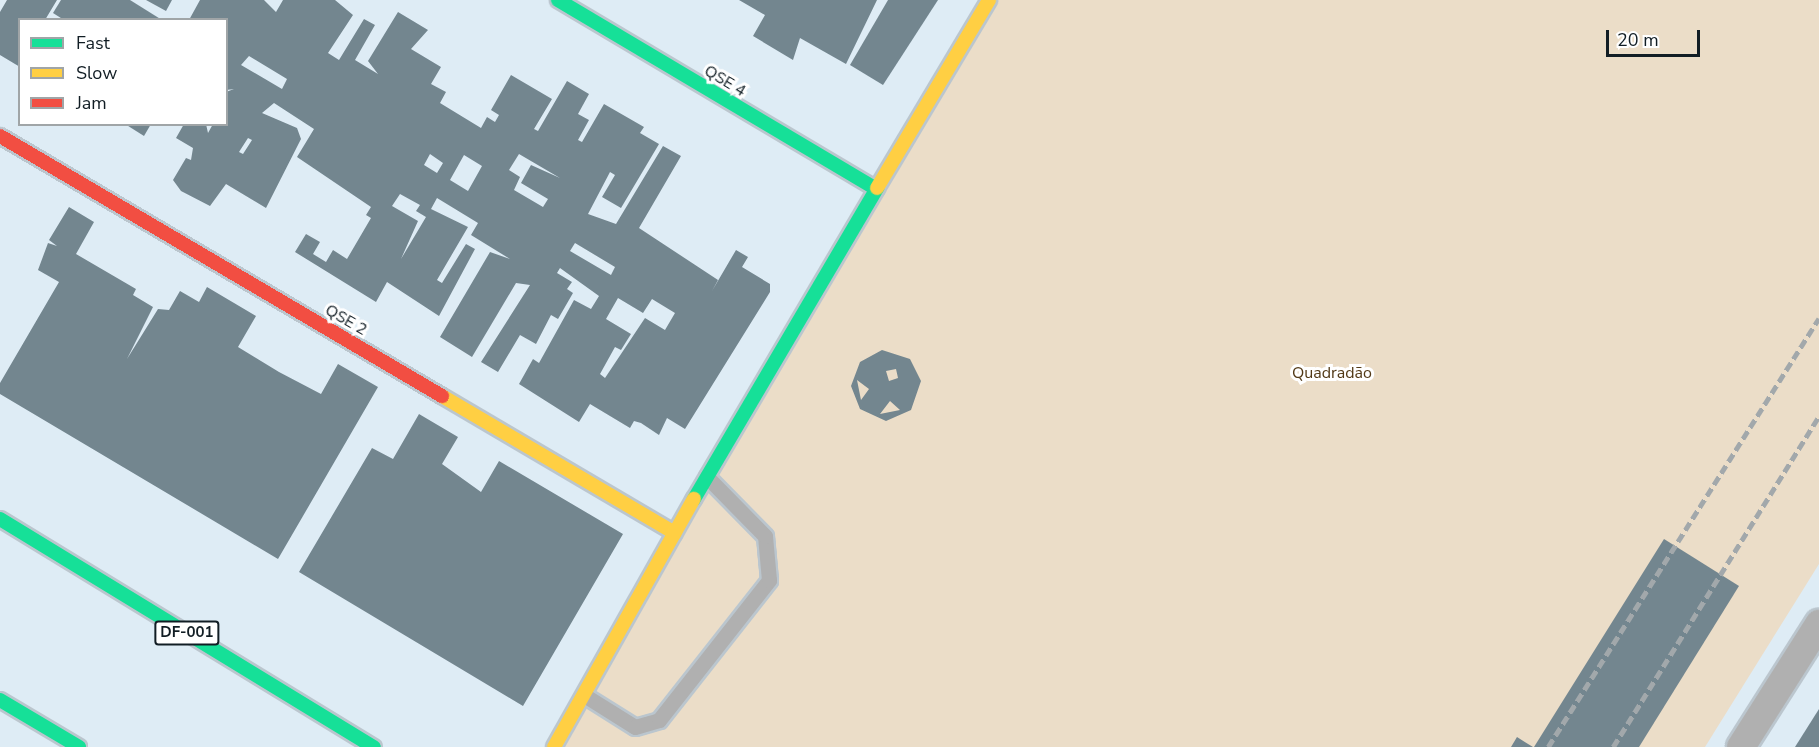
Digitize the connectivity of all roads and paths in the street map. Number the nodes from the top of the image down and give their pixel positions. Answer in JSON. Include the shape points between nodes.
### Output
{"nodes":[{"id":1,"x":558,"y":0,"type":"edge"},
{"id":2,"x":989,"y":0,"type":"edge"},
{"id":3,"x":0,"y":136,"type":"edge"},
{"id":4,"x":876,"y":189,"type":"junction"},
{"id":5,"x":707,"y":477,"type":"junction"},
{"id":6,"x":0,"y":519,"type":"edge"},
{"id":7,"x":675,"y":533,"type":"junction"},
{"id":8,"x":1819,"y":624,"type":"edge"},
{"id":9,"x":584,"y":695,"type":"junction"},
{"id":10,"x":0,"y":700,"type":"edge"},
{"id":11,"x":80,"y":747,"type":"edge"},
{"id":12,"x":374,"y":747,"type":"edge"},
{"id":13,"x":554,"y":747,"type":"edge"},
{"id":14,"x":1741,"y":747,"type":"edge"}],
"edges":[{"from":1,"to":4,"type":"main road","name":"QSE 4"},
{"from":2,"to":4,"type":"main road"},
{"from":3,"to":7,"type":"main road","name":"QSE 2"},
{"from":4,"to":5,"type":"main road"},
{"from":5,"to":7,"type":"main road"},
{"from":5,"to":9,"type":"lane","via":[[765,536],[769,580],[659,720],[635,727]]},
{"from":6,"to":12,"type":"main road","number":"DF-001"},
{"from":7,"to":9,"type":"main road"},
{"from":8,"to":14,"type":"street"},
{"from":9,"to":13,"type":"main road"},
{"from":10,"to":11,"type":"main road"}]}
